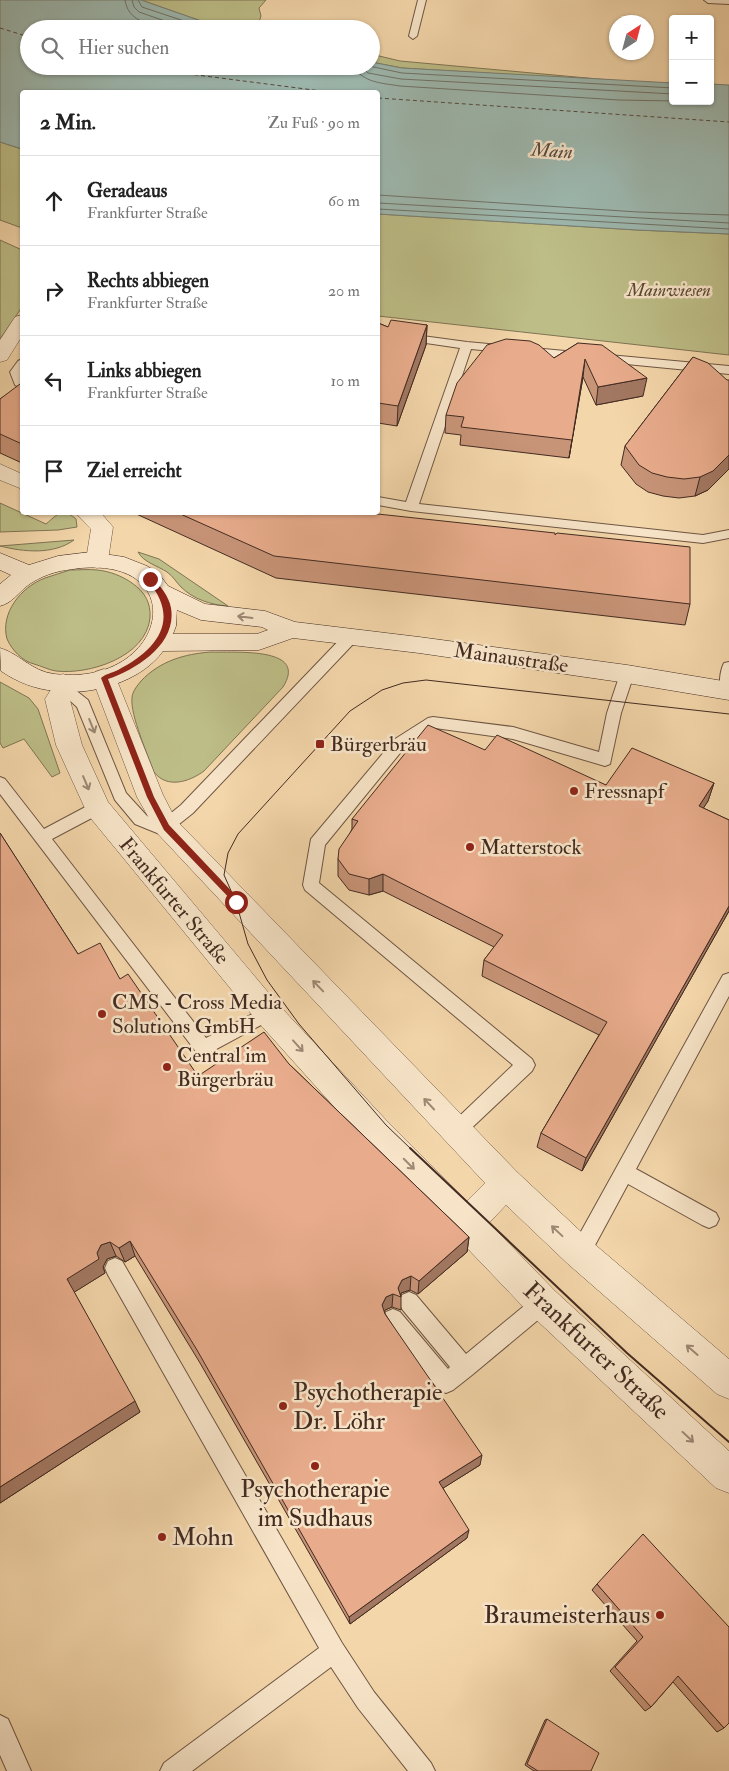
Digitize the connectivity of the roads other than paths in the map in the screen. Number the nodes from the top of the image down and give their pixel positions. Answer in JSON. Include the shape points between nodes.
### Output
{"nodes":[{"id":1,"x":422,"y":0,"type":"edge"},
{"id":2,"x":708,"y":0,"type":"edge"},
{"id":3,"x":729,"y":1,"type":"edge"},
{"id":4,"x":413,"y":36,"type":"dead end"},
{"id":5,"x":20,"y":324,"type":"edge"},
{"id":6,"x":380,"y":332,"type":"edge"},
{"id":7,"x":467,"y":345,"type":"junction"},
{"id":8,"x":0,"y":356,"type":"edge"},
{"id":9,"x":20,"y":366,"type":"edge"},
{"id":10,"x":729,"y":370,"type":"edge"},
{"id":11,"x":20,"y":383,"type":"edge"},
{"id":12,"x":0,"y":471,"type":"edge"},
{"id":13,"x":20,"y":481,"type":"edge"},
{"id":14,"x":380,"y":501,"type":"edge"},
{"id":15,"x":411,"y":506,"type":"junction"},
{"id":16,"x":89,"y":515,"type":"edge"},
{"id":17,"x":729,"y":534,"type":"edge"},
{"id":18,"x":96,"y":560,"type":"junction"},
{"id":19,"x":0,"y":561,"type":"edge"},
{"id":20,"x":29,"y":574,"type":"junction"},
{"id":21,"x":161,"y":592,"type":"junction"},
{"id":22,"x":0,"y":598,"type":"edge"},
{"id":23,"x":292,"y":630,"type":"junction"},
{"id":24,"x":351,"y":637,"type":"junction"},
{"id":25,"x":158,"y":643,"type":"junction"},
{"id":26,"x":0,"y":657,"type":"edge"},
{"id":27,"x":628,"y":674,"type":"junction"},
{"id":28,"x":104,"y":678,"type":"junction"},
{"id":29,"x":728,"y":683,"type":"edge"},
{"id":30,"x":63,"y":686,"type":"junction"},
{"id":31,"x":0,"y":783,"type":"edge"},
{"id":32,"x":97,"y":808,"type":"junction"},
{"id":33,"x":166,"y":827,"type":"junction"},
{"id":34,"x":42,"y":837,"type":"junction"},
{"id":35,"x":729,"y":980,"type":"edge"},
{"id":36,"x":268,"y":1012,"type":"junction"},
{"id":37,"x":455,"y":1132,"type":"junction"},
{"id":38,"x":624,"y":1172,"type":"junction"},
{"id":39,"x":506,"y":1183,"type":"junction"},
{"id":40,"x":709,"y":1219,"type":"dead end"},
{"id":41,"x":467,"y":1222,"type":"junction"},
{"id":42,"x":580,"y":1253,"type":"junction"},
{"id":43,"x":115,"y":1268,"type":"edge"},
{"id":44,"x":410,"y":1302,"type":"edge"},
{"id":45,"x":543,"y":1303,"type":"junction"},
{"id":46,"x":393,"y":1319,"type":"edge"},
{"id":47,"x":465,"y":1368,"type":"junction"},
{"id":48,"x":729,"y":1382,"type":"edge"},
{"id":49,"x":729,"y":1475,"type":"edge"},
{"id":50,"x":334,"y":1651,"type":"junction"},
{"id":51,"x":0,"y":1727,"type":"edge"},
{"id":52,"x":19,"y":1771,"type":"edge"},
{"id":53,"x":172,"y":1771,"type":"edge"},
{"id":54,"x":423,"y":1771,"type":"edge"}],
"edges":[{"from":1,"to":4,"type":"lane"},
{"from":2,"to":3,"type":"lane"},
{"from":5,"to":8,"type":"street"},
{"from":6,"to":7,"type":"lane"},
{"from":7,"to":10,"type":"lane"},
{"from":7,"to":15,"type":"lane"},
{"from":9,"to":11,"type":"lane","via":[[16,372]]},
{"from":12,"to":13,"type":"street"},
{"from":14,"to":15,"type":"lane"},
{"from":15,"to":17,"type":"lane","via":[[703,539]]},
{"from":16,"to":18,"type":"street","via":[[102,527]]},
{"from":18,"to":20,"type":"street","via":[[58,564]]},
{"from":18,"to":21,"type":"street","via":[[135,570],[150,579]]},
{"from":19,"to":20,"type":"street"},
{"from":20,"to":22,"type":"street"},
{"from":23,"to":21,"type":"street","name":"Mainaustraße","one_way":true,"via":[[265,620],[201,612]]},
{"from":21,"to":25,"type":"street","via":[[167,608],[166,625]]},
{"from":23,"to":24,"type":"street","name":"Mainaustraße"},
{"from":23,"to":25,"type":"street","name":"Mainaustraße","via":[[259,642]]},
{"from":24,"to":27,"type":"street","name":"Mainaustraße"},
{"from":24,"to":33,"type":"lane"},
{"from":25,"to":28,"type":"street","via":[[134,665]]},
{"from":26,"to":30,"type":"street","via":[[12,669]]},
{"from":27,"to":29,"type":"street","name":"Mainaustraße"},
{"from":27,"to":37,"type":"lane","via":[[614,714],[605,760],[513,733],[432,722],[400,743],[317,843],[311,885],[526,1065]]},
{"from":28,"to":30,"type":"street"},
{"from":28,"to":33,"type":"street","name":"Frankfurter Straße","via":[[150,797]]},
{"from":30,"to":32,"type":"street","name":"Frankfurter Straße","one_way":true,"via":[[57,699],[67,736]]},
{"from":30,"to":33,"type":"lane","one_way":true,"via":[[83,704],[120,796],[141,820],[162,829]]},
{"from":31,"to":34,"type":"lane"},
{"from":32,"to":34,"type":"lane"},
{"from":32,"to":36,"type":"street","name":"Frankfurter Straße"},
{"from":37,"to":33,"type":"street","name":"Frankfurter Straße","one_way":true},
{"from":34,"to":36,"type":"lane","via":[[203,1048]]},
{"from":35,"to":38,"type":"lane"},
{"from":36,"to":41,"type":"street","name":"Frankfurter Straße","one_way":true,"via":[[375,1130]]},
{"from":37,"to":39,"type":"street","name":"Frankfurter Straße"},
{"from":38,"to":40,"type":"lane"},
{"from":38,"to":42,"type":"lane"},
{"from":39,"to":41,"type":"street"},
{"from":42,"to":39,"type":"street","name":"Frankfurter Straße","one_way":true},
{"from":41,"to":45,"type":"street","name":"Frankfurter Straße"},
{"from":48,"to":42,"type":"street","name":"Frankfurter Straße","one_way":true},
{"from":43,"to":50,"type":"lane"},
{"from":44,"to":47,"type":"lane"},
{"from":45,"to":47,"type":"lane"},
{"from":45,"to":49,"type":"street","name":"Frankfurter Straße","one_way":true},
{"from":46,"to":47,"type":"lane","via":[[446,1384]]},
{"from":50,"to":53,"type":"lane"},
{"from":50,"to":54,"type":"lane","via":[[366,1700]]},
{"from":51,"to":52,"type":"lane"}]}
